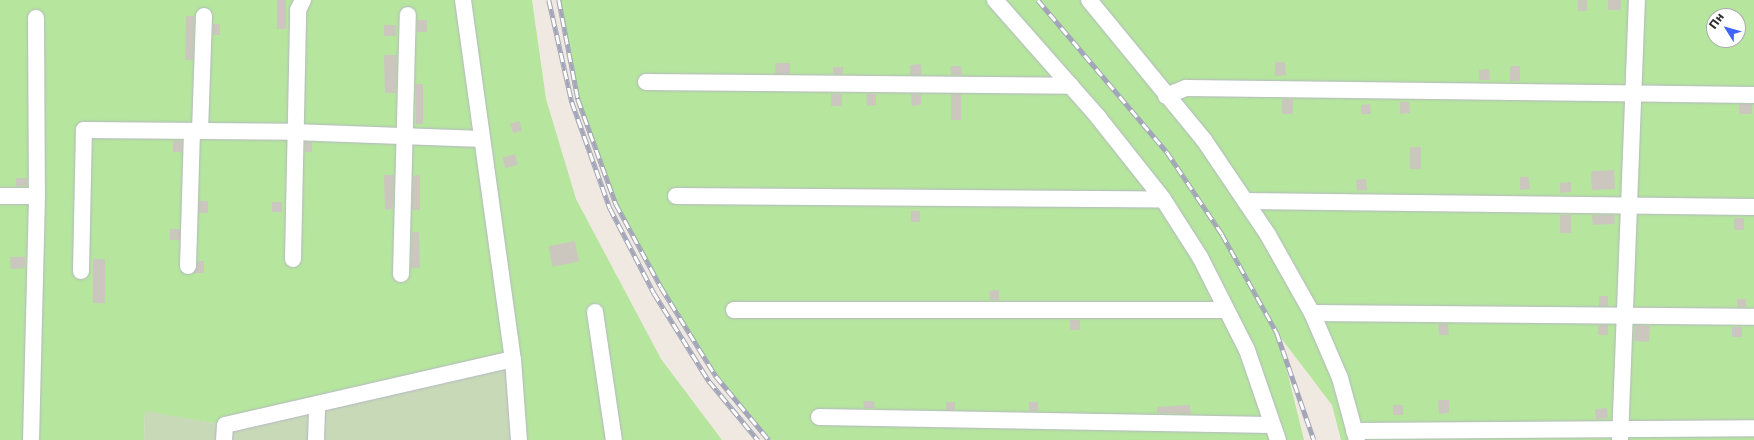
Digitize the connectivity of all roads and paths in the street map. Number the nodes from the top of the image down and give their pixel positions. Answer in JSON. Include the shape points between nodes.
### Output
{"nodes":[{"id":1,"x":303,"y":0,"type":"edge"},
{"id":2,"x":463,"y":0,"type":"edge"},
{"id":3,"x":995,"y":0,"type":"edge"},
{"id":4,"x":1088,"y":0,"type":"edge"},
{"id":5,"x":1637,"y":0,"type":"edge"},
{"id":6,"x":408,"y":15,"type":"dead end"},
{"id":7,"x":204,"y":16,"type":"dead end"},
{"id":8,"x":36,"y":18,"type":"dead end"},
{"id":9,"x":646,"y":82,"type":"dead end"},
{"id":10,"x":1071,"y":86,"type":"junction"},
{"id":11,"x":1633,"y":94,"type":"junction"},
{"id":12,"x":1754,"y":95,"type":"edge"},
{"id":13,"x":1166,"y":96,"type":"junction"},
{"id":14,"x":196,"y":131,"type":"junction"},
{"id":15,"x":293,"y":132,"type":"junction"},
{"id":16,"x":404,"y":137,"type":"junction"},
{"id":17,"x":482,"y":139,"type":"junction"},
{"id":18,"x":0,"y":196,"type":"edge"},
{"id":19,"x":37,"y":196,"type":"junction"},
{"id":20,"x":676,"y":196,"type":"dead end"},
{"id":21,"x":1163,"y":199,"type":"junction"},
{"id":22,"x":1245,"y":201,"type":"junction"},
{"id":23,"x":1629,"y":206,"type":"junction"},
{"id":24,"x":1754,"y":207,"type":"edge"},
{"id":25,"x":293,"y":259,"type":"dead end"},
{"id":26,"x":188,"y":266,"type":"dead end"},
{"id":27,"x":81,"y":271,"type":"dead end"},
{"id":28,"x":401,"y":274,"type":"dead end"},
{"id":29,"x":734,"y":310,"type":"dead end"},
{"id":30,"x":1226,"y":310,"type":"junction"},
{"id":31,"x":595,"y":312,"type":"dead end"},
{"id":32,"x":1312,"y":313,"type":"junction"},
{"id":33,"x":1625,"y":315,"type":"junction"},
{"id":34,"x":1754,"y":317,"type":"edge"},
{"id":35,"x":513,"y":359,"type":"junction"},
{"id":36,"x":316,"y":404,"type":"junction"},
{"id":37,"x":819,"y":417,"type":"dead end"},
{"id":38,"x":1271,"y":425,"type":"junction"},
{"id":39,"x":1754,"y":428,"type":"edge"},
{"id":40,"x":1620,"y":434,"type":"edge"},
{"id":41,"x":1356,"y":436,"type":"edge"},
{"id":42,"x":31,"y":440,"type":"edge"},
{"id":43,"x":224,"y":440,"type":"edge"},
{"id":44,"x":316,"y":440,"type":"edge"},
{"id":45,"x":519,"y":440,"type":"edge"},
{"id":46,"x":614,"y":440,"type":"edge"},
{"id":47,"x":1278,"y":440,"type":"edge"}],
"edges":[{"from":1,"to":15,"type":"street","via":[[298,10]]},
{"from":2,"to":17,"type":"street"},
{"from":3,"to":10,"type":"street"},
{"from":4,"to":13,"type":"street"},
{"from":5,"to":11,"type":"street"},
{"from":6,"to":16,"type":"street"},
{"from":7,"to":14,"type":"street"},
{"from":8,"to":19,"type":"street"},
{"from":9,"to":10,"type":"street"},
{"from":10,"to":21,"type":"street"},
{"from":11,"to":12,"type":"street"},
{"from":11,"to":13,"type":"street","via":[[1186,88]]},
{"from":11,"to":23,"type":"street"},
{"from":13,"to":22,"type":"street","via":[[1204,140]]},
{"from":14,"to":15,"type":"street"},
{"from":14,"to":26,"type":"street"},
{"from":14,"to":27,"type":"street","via":[[84,130]]},
{"from":15,"to":16,"type":"street"},
{"from":15,"to":25,"type":"street"},
{"from":16,"to":17,"type":"street"},
{"from":16,"to":28,"type":"street"},
{"from":17,"to":35,"type":"street"},
{"from":18,"to":19,"type":"street"},
{"from":19,"to":42,"type":"street"},
{"from":20,"to":21,"type":"street"},
{"from":21,"to":30,"type":"street","via":[[1200,257]]},
{"from":22,"to":23,"type":"street"},
{"from":22,"to":32,"type":"street"},
{"from":23,"to":24,"type":"street"},
{"from":23,"to":33,"type":"street"},
{"from":29,"to":30,"type":"street"},
{"from":30,"to":38,"type":"street","via":[[1260,383]]},
{"from":31,"to":46,"type":"street"},
{"from":32,"to":33,"type":"street"},
{"from":32,"to":41,"type":"street","via":[[1340,378]]},
{"from":33,"to":34,"type":"street"},
{"from":33,"to":40,"type":"street"},
{"from":35,"to":36,"type":"street"},
{"from":35,"to":45,"type":"street"},
{"from":36,"to":43,"type":"street","via":[[225,425]]},
{"from":36,"to":44,"type":"street"},
{"from":37,"to":38,"type":"street"},
{"from":38,"to":47,"type":"street"},
{"from":39,"to":40,"type":"street"},
{"from":40,"to":41,"type":"street"}]}
